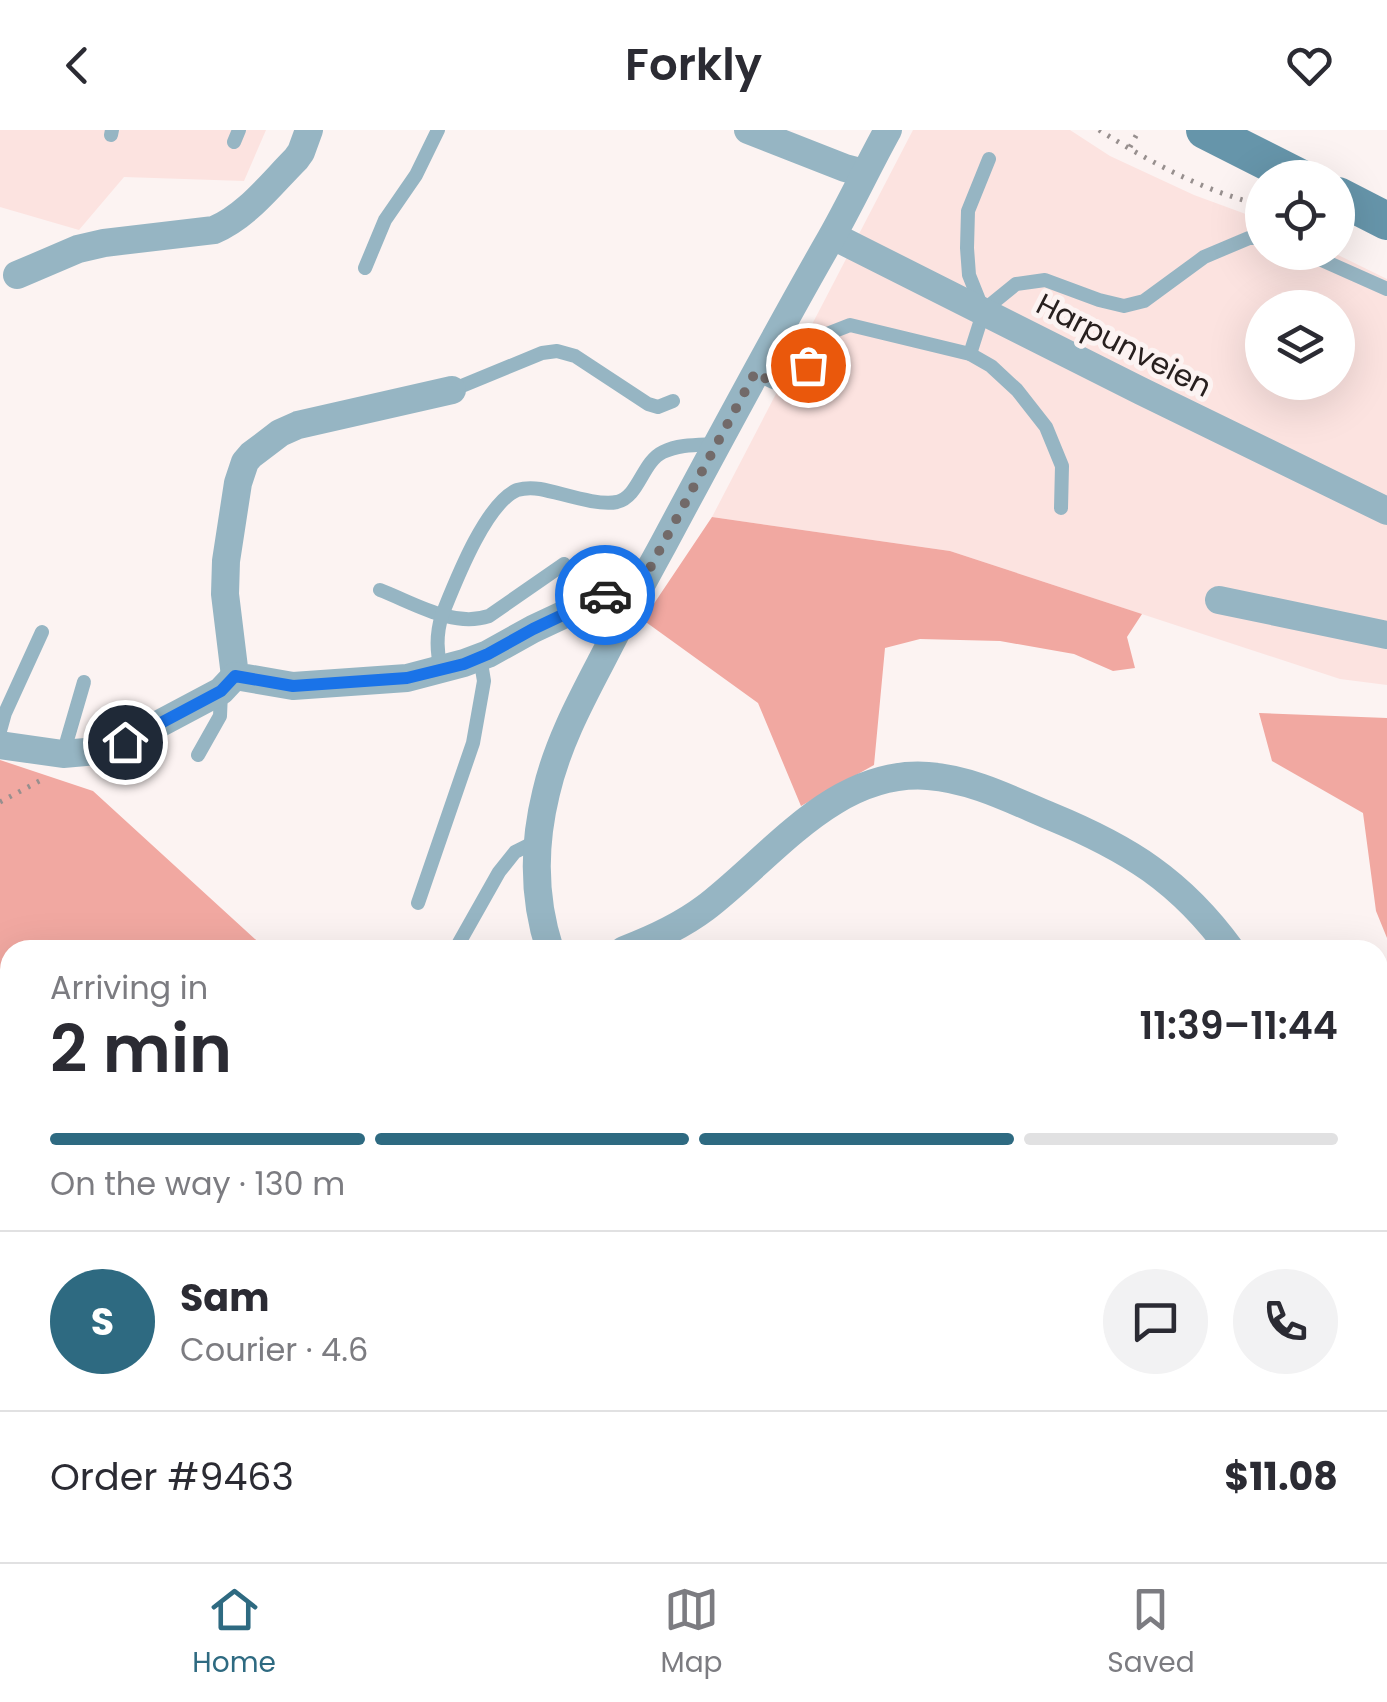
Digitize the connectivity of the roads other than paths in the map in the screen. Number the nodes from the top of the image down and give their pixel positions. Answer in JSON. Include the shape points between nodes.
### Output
{"nodes":[{"id":1,"x":309,"y":130,"type":"edge"},
{"id":2,"x":438,"y":130,"type":"edge"},
{"id":3,"x":748,"y":130,"type":"edge"},
{"id":4,"x":888,"y":130,"type":"edge"},
{"id":5,"x":1205,"y":130,"type":"edge"},
{"id":6,"x":989,"y":159,"type":"dead end"},
{"id":7,"x":1264,"y":160,"type":"edge"},
{"id":8,"x":864,"y":174,"type":"junction"},
{"id":9,"x":1355,"y":205,"type":"edge"},
{"id":10,"x":1387,"y":221,"type":"edge"},
{"id":11,"x":833,"y":236,"type":"junction"},
{"id":12,"x":1245,"y":239,"type":"edge"},
{"id":13,"x":365,"y":268,"type":"dead end"},
{"id":14,"x":1344,"y":270,"type":"edge"},
{"id":15,"x":17,"y":275,"type":"dead end"},
{"id":16,"x":1387,"y":289,"type":"edge"},
{"id":17,"x":984,"y":310,"type":"junction"},
{"id":18,"x":970,"y":354,"type":"junction"},
{"id":19,"x":756,"y":371,"type":"junction"},
{"id":20,"x":452,"y":390,"type":"joint"},
{"id":21,"x":673,"y":401,"type":"dead end"},
{"id":22,"x":717,"y":444,"type":"junction"},
{"id":23,"x":1061,"y":508,"type":"dead end"},
{"id":24,"x":1387,"y":511,"type":"edge"},
{"id":25,"x":564,"y":564,"type":"dead end"},
{"id":26,"x":650,"y":568,"type":"junction"},
{"id":27,"x":380,"y":590,"type":"dead end"},
{"id":28,"x":1220,"y":600,"type":"dead end"},
{"id":29,"x":442,"y":614,"type":"junction"},
{"id":30,"x":42,"y":632,"type":"dead end"},
{"id":31,"x":1387,"y":635,"type":"edge"},
{"id":32,"x":480,"y":657,"type":"junction"},
{"id":33,"x":441,"y":670,"type":"junction"},
{"id":34,"x":84,"y":682,"type":"dead end"},
{"id":35,"x":228,"y":683,"type":"junction"},
{"id":36,"x":0,"y":731,"type":"edge"},
{"id":37,"x":0,"y":745,"type":"edge"},
{"id":38,"x":63,"y":754,"type":"junction"},
{"id":39,"x":198,"y":756,"type":"dead end"},
{"id":40,"x":537,"y":841,"type":"junction"},
{"id":41,"x":418,"y":903,"type":"dead end"},
{"id":42,"x":461,"y":940,"type":"edge"},
{"id":43,"x":548,"y":940,"type":"edge"},
{"id":44,"x":647,"y":940,"type":"edge"},
{"id":45,"x":1223,"y":940,"type":"edge"}],
"edges":[{"from":1,"to":15,"type":"street","via":[[296,160],[227,225],[78,249]]},
{"from":2,"to":13,"type":"lane"},
{"from":3,"to":8,"type":"street"},
{"from":4,"to":8,"type":"street"},
{"from":5,"to":7,"type":"main road"},
{"from":6,"to":17,"type":"lane","via":[[968,211],[969,274]]},
{"from":8,"to":11,"type":"street"},
{"from":9,"to":10,"type":"main road"},
{"from":11,"to":17,"type":"street","name":"Harpunveien"},
{"from":11,"to":19,"type":"street"},
{"from":12,"to":17,"type":"lane","via":[[1204,257],[1144,301],[1124,306],[1045,280],[1016,284]]},
{"from":14,"to":16,"type":"lane"},
{"from":17,"to":18,"type":"lane"},
{"from":17,"to":24,"type":"street","name":"Harpunveien"},
{"from":18,"to":19,"type":"lane","via":[[850,325],[827,334],[792,386]]},
{"from":18,"to":23,"type":"lane","via":[[1018,390],[1046,426],[1062,466]]},
{"from":19,"to":22,"type":"street"},
{"from":20,"to":21,"type":"lane","via":[[558,351],[648,404]]},
{"from":20,"to":35,"type":"street","via":[[280,432],[245,462],[226,561]]},
{"from":22,"to":26,"type":"street"},
{"from":22,"to":29,"type":"lane","via":[[660,452],[619,502],[519,490],[486,520]]},
{"from":25,"to":29,"type":"lane","via":[[489,616],[461,620]]},
{"from":26,"to":32,"type":"street"},
{"from":26,"to":40,"type":"street","via":[[562,743]]},
{"from":27,"to":29,"type":"lane"},
{"from":28,"to":31,"type":"street"},
{"from":29,"to":33,"type":"lane","via":[[436,652]]},
{"from":30,"to":36,"type":"lane"},
{"from":32,"to":33,"type":"street"},
{"from":32,"to":41,"type":"lane","via":[[484,681],[473,743]]},
{"from":33,"to":35,"type":"street","via":[[293,686]]},
{"from":34,"to":38,"type":"lane"},
{"from":35,"to":38,"type":"street","via":[[125,742]]},
{"from":35,"to":39,"type":"lane","via":[[220,716]]},
{"from":37,"to":38,"type":"street"},
{"from":40,"to":42,"type":"lane","via":[[515,852]]},
{"from":40,"to":43,"type":"street","via":[[536,889]]},
{"from":44,"to":45,"type":"street","via":[[704,909],[823,808],[864,785],[926,776],[978,787],[1137,857],[1195,906]]}]}
